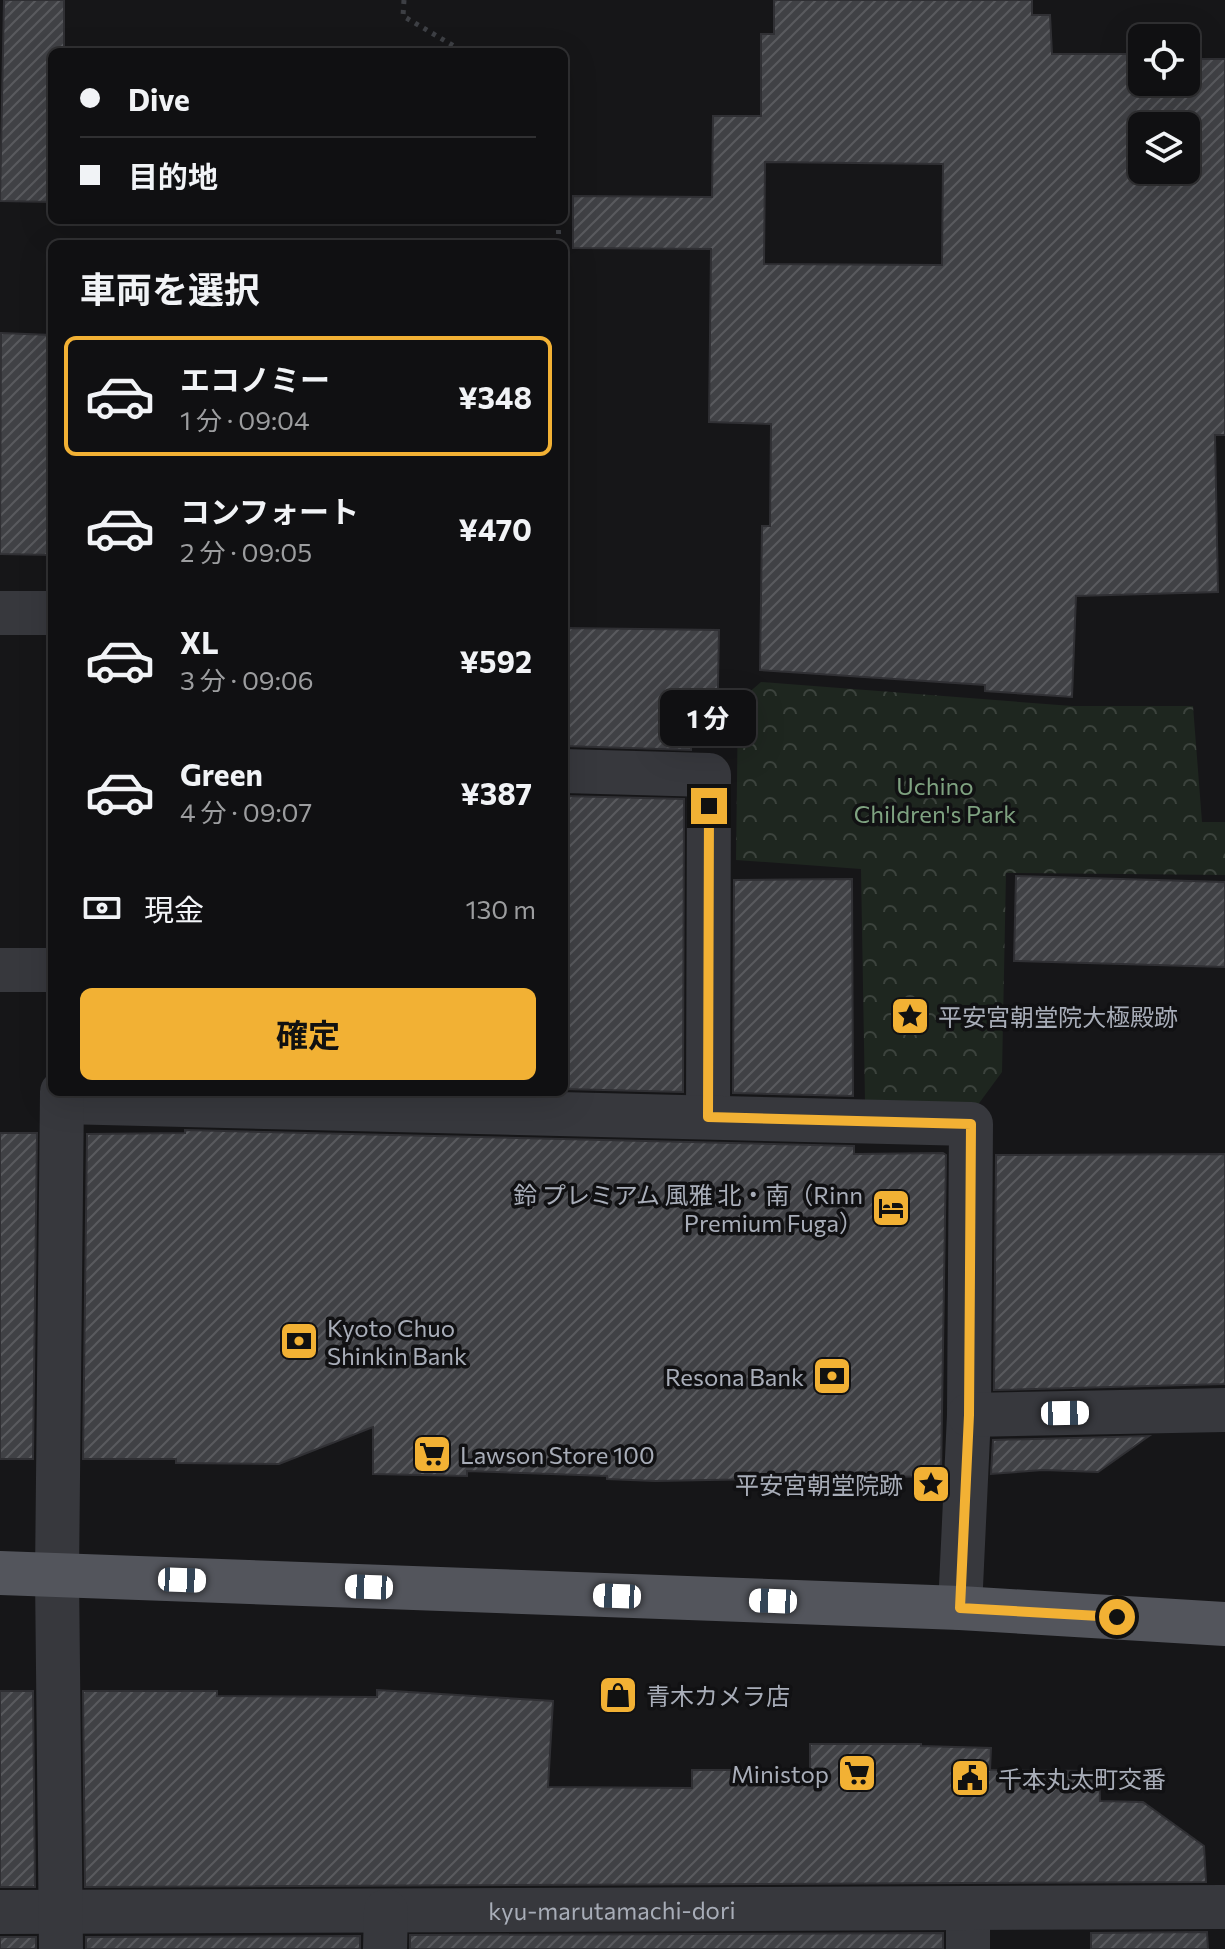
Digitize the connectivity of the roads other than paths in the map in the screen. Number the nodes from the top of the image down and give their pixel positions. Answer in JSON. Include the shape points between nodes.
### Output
{"nodes":[{"id":1,"x":0,"y":613,"type":"edge"},
{"id":2,"x":48,"y":613,"type":"edge"},
{"id":3,"x":568,"y":771,"type":"edge"},
{"id":4,"x":0,"y":970,"type":"edge"},
{"id":5,"x":48,"y":970,"type":"edge"},
{"id":6,"x":62,"y":1097,"type":"edge"},
{"id":7,"x":708,"y":1117,"type":"junction"},
{"id":8,"x":1225,"y":1410,"type":"edge"},
{"id":9,"x":969,"y":1415,"type":"junction"},
{"id":10,"x":0,"y":1573,"type":"edge"},
{"id":11,"x":57,"y":1575,"type":"junction"},
{"id":12,"x":960,"y":1608,"type":"junction"},
{"id":13,"x":1225,"y":1624,"type":"edge"},
{"id":14,"x":1225,"y":1907,"type":"edge"},
{"id":15,"x":0,"y":1912,"type":"edge"},
{"id":16,"x":968,"y":1929,"type":"edge"},
{"id":17,"x":61,"y":1930,"type":"edge"},
{"id":18,"x":386,"y":1930,"type":"edge"}],
"edges":[{"from":1,"to":2,"type":"street"},
{"from":3,"to":7,"type":"street","via":[[709,775]]},
{"from":4,"to":5,"type":"street"},
{"from":6,"to":7,"type":"street"},
{"from":6,"to":11,"type":"street"},
{"from":7,"to":9,"type":"street","via":[[971,1124]]},
{"from":8,"to":9,"type":"street"},
{"from":9,"to":12,"type":"street"},
{"from":10,"to":11,"type":"main road"},
{"from":11,"to":12,"type":"main road"},
{"from":11,"to":17,"type":"street"},
{"from":12,"to":13,"type":"main road"},
{"from":14,"to":16,"type":"street","name":"kyu-marutamachi-dori"},
{"from":15,"to":17,"type":"street","name":"kyu-marutamachi-dori"},
{"from":16,"to":18,"type":"street","name":"kyu-marutamachi-dori"},
{"from":17,"to":18,"type":"street","name":"kyu-marutamachi-dori"}]}
